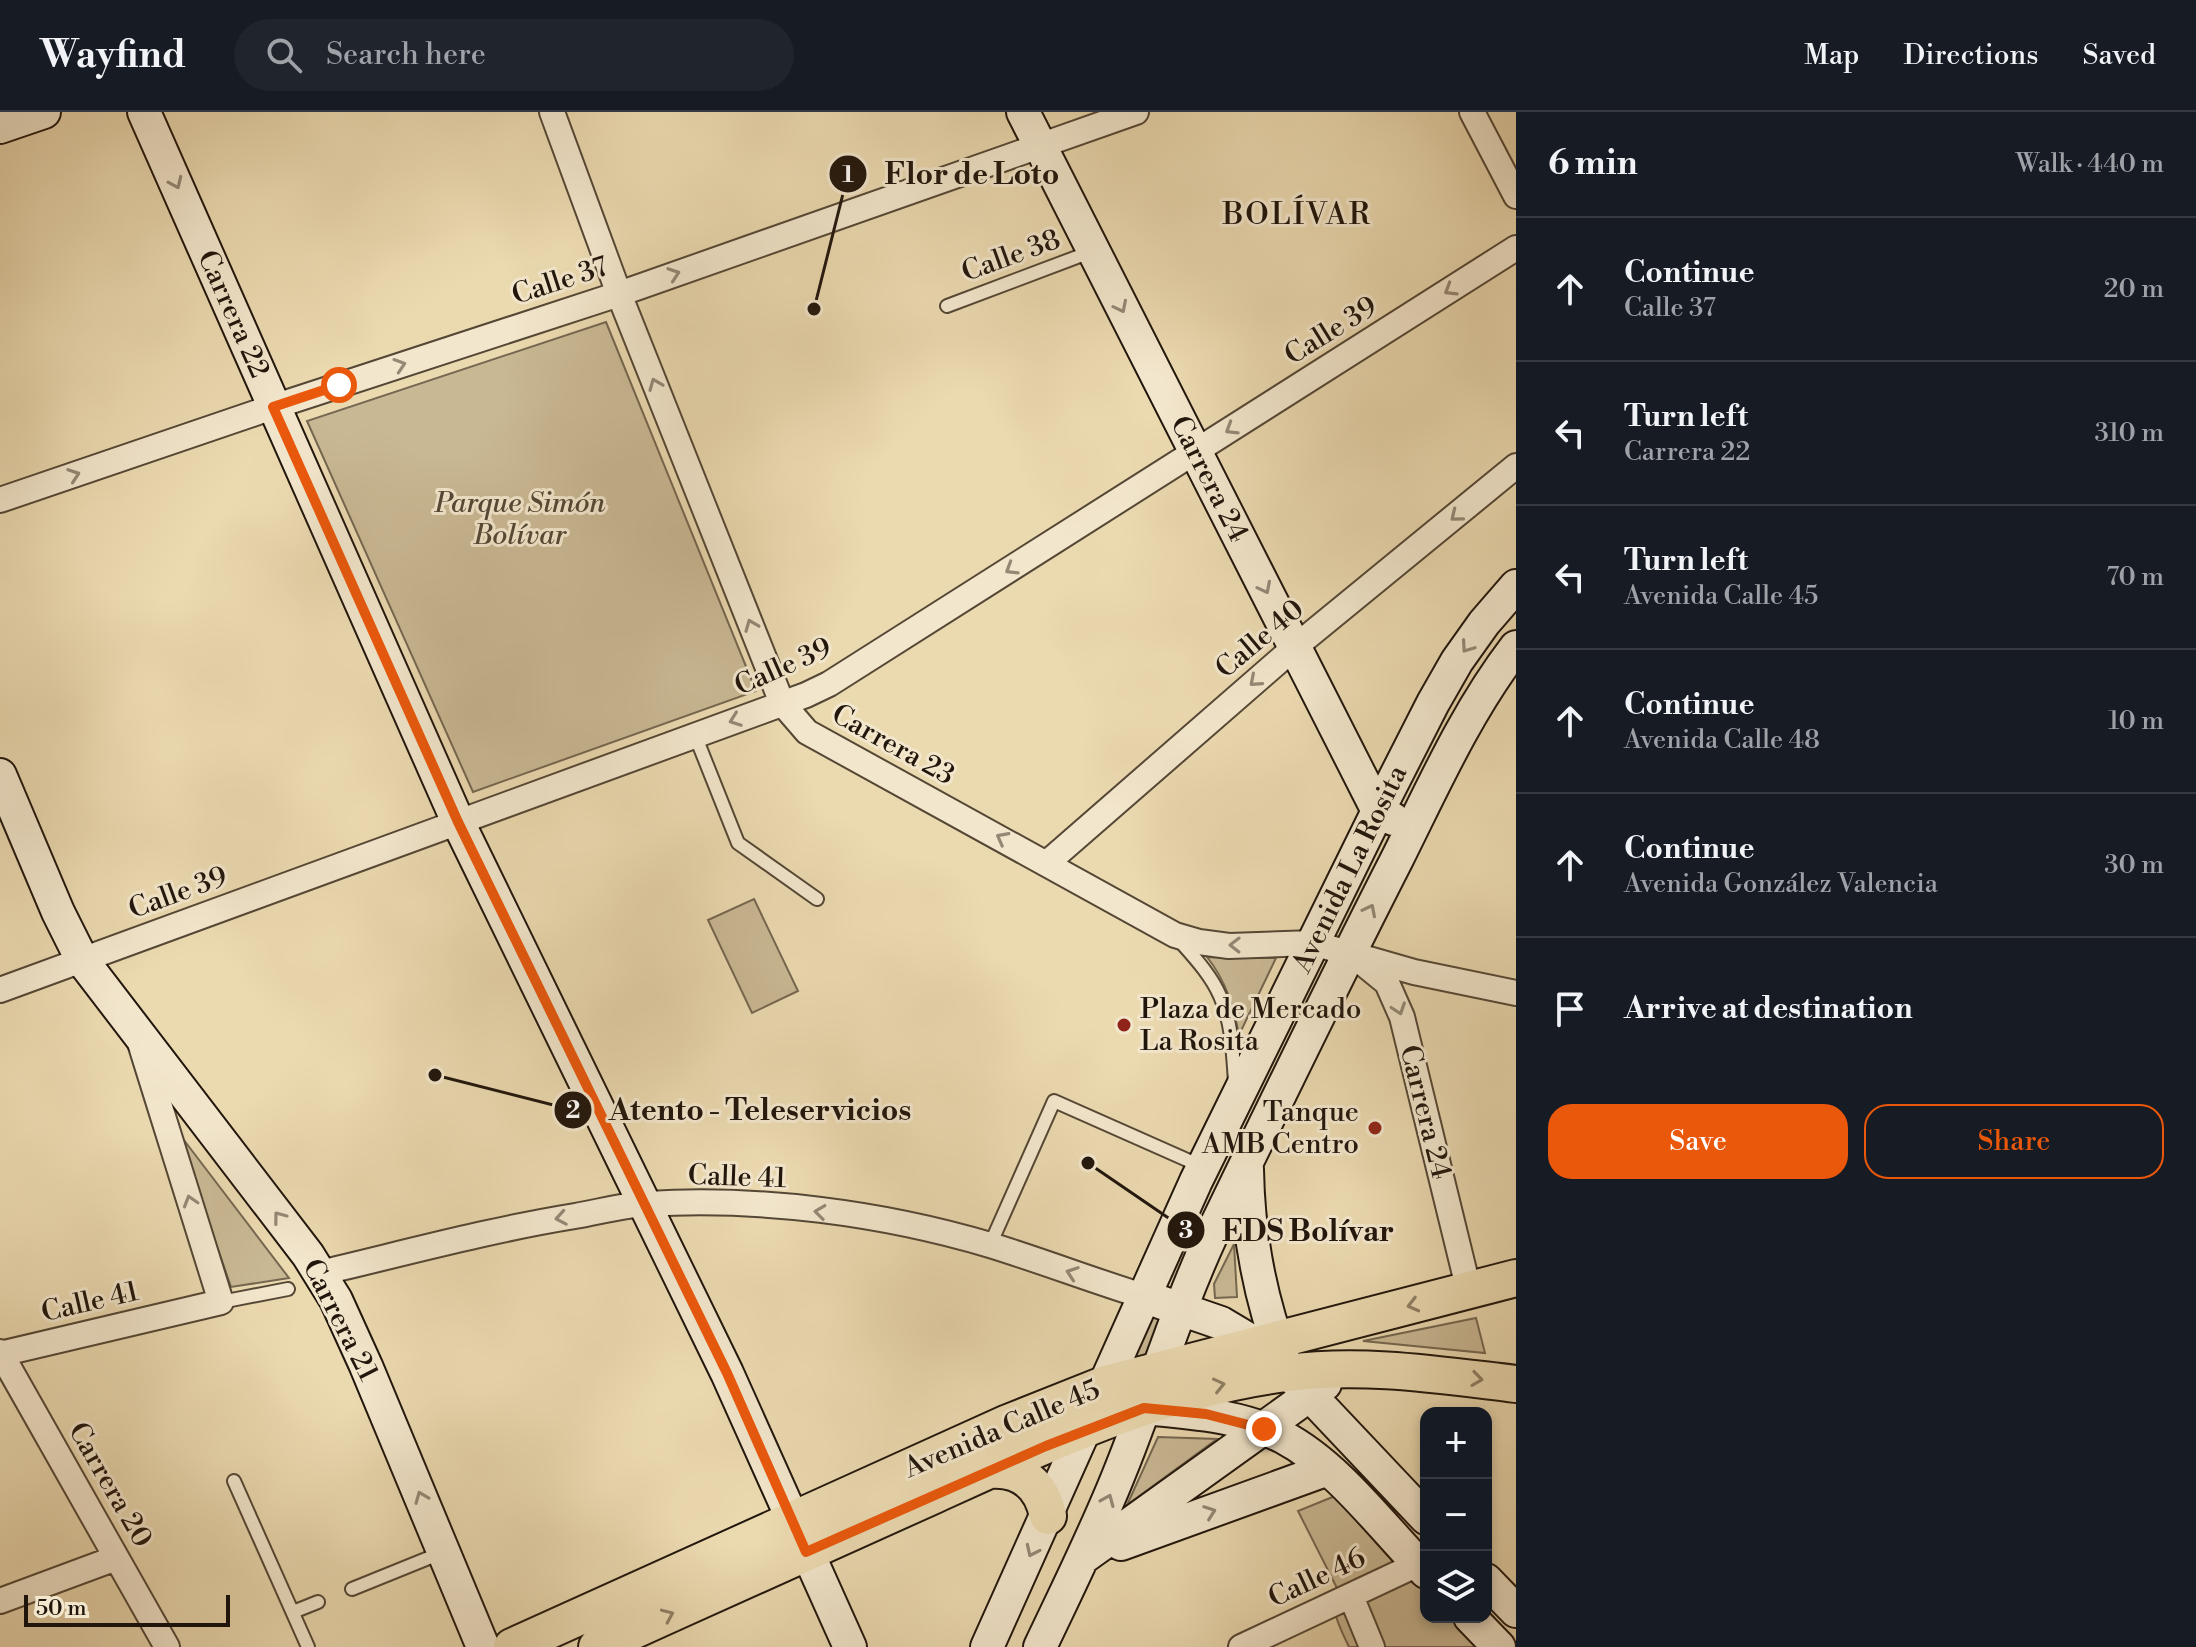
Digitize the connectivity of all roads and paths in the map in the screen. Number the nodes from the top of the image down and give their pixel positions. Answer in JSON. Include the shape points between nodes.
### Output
{"nodes":[{"id":1,"x":44,"y":112,"type":"edge"},
{"id":2,"x":144,"y":112,"type":"edge"},
{"id":3,"x":552,"y":112,"type":"edge"},
{"id":4,"x":1023,"y":112,"type":"edge"},
{"id":5,"x":1136,"y":112,"type":"edge"},
{"id":6,"x":1472,"y":112,"type":"edge"},
{"id":7,"x":0,"y":127,"type":"edge"},
{"id":8,"x":1039,"y":145,"type":"junction"},
{"id":9,"x":1516,"y":196,"type":"edge"},
{"id":10,"x":1516,"y":248,"type":"edge"},
{"id":11,"x":1093,"y":251,"type":"junction"},
{"id":12,"x":619,"y":294,"type":"junction"},
{"id":13,"x":947,"y":306,"type":"dead end"},
{"id":14,"x":273,"y":407,"type":"junction"},
{"id":15,"x":1195,"y":452,"type":"junction"},
{"id":16,"x":1516,"y":466,"type":"edge"},
{"id":17,"x":0,"y":500,"type":"edge"},
{"id":18,"x":1516,"y":586,"type":"edge"},
{"id":19,"x":1295,"y":647,"type":"junction"},
{"id":20,"x":1516,"y":647,"type":"edge"},
{"id":21,"x":782,"y":703,"type":"junction"},
{"id":22,"x":695,"y":735,"type":"junction"},
{"id":23,"x":0,"y":775,"type":"edge"},
{"id":24,"x":1378,"y":811,"type":"junction"},
{"id":25,"x":458,"y":822,"type":"junction"},
{"id":26,"x":1411,"y":830,"type":"junction"},
{"id":27,"x":1047,"y":863,"type":"junction"},
{"id":28,"x":817,"y":899,"type":"dead end"},
{"id":29,"x":1175,"y":935,"type":"junction"},
{"id":30,"x":1313,"y":943,"type":"junction"},
{"id":31,"x":1348,"y":953,"type":"junction"},
{"id":32,"x":82,"y":960,"type":"junction"},
{"id":33,"x":0,"y":990,"type":"edge"},
{"id":34,"x":1516,"y":993,"type":"edge"},
{"id":35,"x":135,"y":1029,"type":"junction"},
{"id":36,"x":1236,"y":1098,"type":"junction"},
{"id":37,"x":1247,"y":1161,"type":"junction"},
{"id":38,"x":1203,"y":1167,"type":"junction"},
{"id":39,"x":646,"y":1204,"type":"junction"},
{"id":40,"x":990,"y":1245,"type":"junction"},
{"id":41,"x":320,"y":1273,"type":"junction"},
{"id":42,"x":1516,"y":1278,"type":"edge"},
{"id":43,"x":288,"y":1289,"type":"dead end"},
{"id":44,"x":1469,"y":1291,"type":"junction"},
{"id":45,"x":1146,"y":1297,"type":"junction"},
{"id":46,"x":221,"y":1302,"type":"junction"},
{"id":47,"x":1181,"y":1309,"type":"junction"},
{"id":48,"x":0,"y":1353,"type":"edge"},
{"id":49,"x":1283,"y":1363,"type":"junction"},
{"id":50,"x":1158,"y":1369,"type":"junction"},
{"id":51,"x":1106,"y":1384,"type":"junction"},
{"id":52,"x":1516,"y":1384,"type":"edge"},
{"id":53,"x":1144,"y":1408,"type":"junction"},
{"id":54,"x":1087,"y":1429,"type":"junction"},
{"id":55,"x":1264,"y":1429,"type":"junction"},
{"id":56,"x":1328,"y":1469,"type":"junction"},
{"id":57,"x":989,"y":1470,"type":"junction"},
{"id":58,"x":234,"y":1481,"type":"dead end"},
{"id":59,"x":1420,"y":1511,"type":"edge"},
{"id":60,"x":1048,"y":1516,"type":"junction"},
{"id":61,"x":799,"y":1536,"type":"junction"},
{"id":62,"x":443,"y":1552,"type":"junction"},
{"id":63,"x":1084,"y":1557,"type":"junction"},
{"id":64,"x":116,"y":1558,"type":"junction"},
{"id":65,"x":1420,"y":1566,"type":"edge"},
{"id":66,"x":1420,"y":1569,"type":"edge"},
{"id":67,"x":1492,"y":1586,"type":"edge"},
{"id":68,"x":352,"y":1589,"type":"dead end"},
{"id":69,"x":1351,"y":1596,"type":"junction"},
{"id":70,"x":0,"y":1601,"type":"edge"},
{"id":71,"x":318,"y":1602,"type":"dead end"},
{"id":72,"x":1516,"y":1611,"type":"edge"},
{"id":73,"x":293,"y":1612,"type":"junction"},
{"id":74,"x":1475,"y":1623,"type":"edge"},
{"id":75,"x":1492,"y":1645,"type":"edge"},
{"id":76,"x":167,"y":1647,"type":"edge"},
{"id":77,"x":308,"y":1647,"type":"edge"},
{"id":78,"x":483,"y":1647,"type":"edge"},
{"id":79,"x":512,"y":1647,"type":"edge"},
{"id":80,"x":597,"y":1647,"type":"edge"},
{"id":81,"x":850,"y":1647,"type":"edge"},
{"id":82,"x":987,"y":1647,"type":"edge"},
{"id":83,"x":1040,"y":1647,"type":"edge"},
{"id":84,"x":1241,"y":1647,"type":"edge"},
{"id":85,"x":1372,"y":1647,"type":"edge"}],
"edges":[{"from":1,"to":7,"type":"street"},
{"from":2,"to":14,"type":"street","name":"Carrera 22","one_way":true},
{"from":3,"to":12,"type":"street","name":"Carrera 23"},
{"from":4,"to":8,"type":"street","name":"Carrera 24"},
{"from":5,"to":8,"type":"street","name":"Calle 37"},
{"from":6,"to":9,"type":"street"},
{"from":8,"to":11,"type":"street","name":"Carrera 24"},
{"from":12,"to":8,"type":"street","name":"Calle 37","one_way":true},
{"from":10,"to":15,"type":"street","name":"Calle 39","one_way":true},
{"from":11,"to":13,"type":"lane","name":"Calle 38"},
{"from":11,"to":15,"type":"street","name":"Carrera 24","one_way":true},
{"from":14,"to":12,"type":"street","name":"Calle 37","one_way":true},
{"from":21,"to":12,"type":"street","name":"Carrera 23","one_way":true},
{"from":17,"to":14,"type":"street","name":"Calle 37","one_way":true},
{"from":14,"to":25,"type":"street","name":"Carrera 22"},
{"from":15,"to":19,"type":"street","name":"Carrera 24","one_way":true},
{"from":15,"to":21,"type":"street","name":"Calle 39","one_way":true,"via":[[829,684]]},
{"from":16,"to":19,"type":"street","name":"Calle 40","one_way":true},
{"from":18,"to":24,"type":"street","name":"Avenida La Rosita","one_way":true,"via":[[1457,661]]},
{"from":19,"to":24,"type":"street","name":"Carrera 24"},
{"from":19,"to":27,"type":"street","name":"Calle 40","one_way":true},
{"from":20,"to":26,"type":"street","name":"Avenida La Rosita","via":[[1470,716]]},
{"from":21,"to":22,"type":"street","name":"Calle 39","one_way":true},
{"from":27,"to":21,"type":"street","name":"Carrera 23","one_way":true,"via":[[824,743]]},
{"from":22,"to":25,"type":"street","name":"Calle 39"},
{"from":22,"to":28,"type":"lane","via":[[738,843]]},
{"from":23,"to":32,"type":"street","name":"Carrera 21"},
{"from":24,"to":26,"type":"street"},
{"from":24,"to":30,"type":"street","name":"Avenida La Rosita"},
{"from":25,"to":32,"type":"street","name":"Calle 39"},
{"from":25,"to":39,"type":"street","name":"Carrera 22"},
{"from":31,"to":26,"type":"street","name":"Avenida La Rosita","one_way":true},
{"from":27,"to":29,"type":"street","name":"Carrera 23"},
{"from":30,"to":29,"type":"street","name":"Carrera 23","one_way":true,"via":[[1229,946]]},
{"from":29,"to":36,"type":"lane","via":[[1220,996]]},
{"from":30,"to":31,"type":"street","name":"Carrera 23"},
{"from":30,"to":36,"type":"street","name":"Avenida La Rosita"},
{"from":31,"to":34,"type":"street"},
{"from":31,"to":37,"type":"street","name":"Avenida La Rosita"},
{"from":31,"to":44,"type":"street","name":"Carrera 24","one_way":true,"via":[[1387,983],[1399,1008]]},
{"from":32,"to":33,"type":"street","name":"Calle 39"},
{"from":32,"to":35,"type":"street","name":"Carrera 21"},
{"from":41,"to":35,"type":"street","name":"Carrera 21","one_way":true},
{"from":46,"to":35,"type":"street","name":"Carrera 21","one_way":true},
{"from":36,"to":38,"type":"street","name":"Avenida La Rosita"},
{"from":37,"to":47,"type":"street","name":"Avenida La Rosita"},
{"from":37,"to":49,"type":"street","via":[[1252,1249]]},
{"from":38,"to":40,"type":"lane","via":[[1054,1101]]},
{"from":38,"to":45,"type":"street","name":"Avenida La Rosita"},
{"from":40,"to":39,"type":"street","name":"Calle 41","one_way":true,"via":[[819,1211]]},
{"from":39,"to":41,"type":"street","name":"Calle 41","one_way":true,"via":[[444,1242]]},
{"from":39,"to":61,"type":"street","name":"Carrera 22"},
{"from":45,"to":40,"type":"street","name":"Calle 41","one_way":true},
{"from":62,"to":41,"type":"street","name":"Carrera 21","one_way":true,"via":[[366,1366]]},
{"from":42,"to":44,"type":"main road","name":"Avenida Calle 45"},
{"from":43,"to":46,"type":"lane","name":"Calle 41"},
{"from":44,"to":49,"type":"main road","name":"Avenida Calle 45","one_way":true},
{"from":45,"to":47,"type":"street"},
{"from":45,"to":51,"type":"street","name":"Avenida La Rosita"},
{"from":46,"to":48,"type":"street","name":"Calle 41"},
{"from":47,"to":49,"type":"street","via":[[1221,1323]]},
{"from":47,"to":50,"type":"street","name":"Avenida La Rosita"},
{"from":48,"to":64,"type":"street","name":"Carrera 20"},
{"from":49,"to":50,"type":"main road","name":"Avenida Calle 45"},
{"from":49,"to":52,"type":"main road","one_way":true},
{"from":53,"to":49,"type":"main road","name":"Avenida Calle 45","one_way":true},
{"from":49,"to":55,"type":"street"},
{"from":49,"to":59,"type":"street"},
{"from":50,"to":51,"type":"main road","name":"Avenida Calle 45"},
{"from":50,"to":53,"type":"street","name":"Avenida La Rosita"},
{"from":51,"to":54,"type":"street","name":"Avenida La Rosita"},
{"from":51,"to":61,"type":"main road","name":"Avenida Calle 45","via":[[1008,1423]]},
{"from":53,"to":54,"type":"main road","name":"Avenida Calle 45"},
{"from":53,"to":55,"type":"street","via":[[1206,1414]]},
{"from":63,"to":53,"type":"street","name":"Avenida La Rosita","one_way":true},
{"from":54,"to":57,"type":"main road","name":"Avenida Calle 45"},
{"from":54,"to":60,"type":"street","name":"Avenida La Rosita"},
{"from":55,"to":56,"type":"street"},
{"from":55,"to":63,"type":"street"},
{"from":63,"to":56,"type":"street","one_way":true},
{"from":56,"to":65,"type":"street"},
{"from":57,"to":60,"type":"main road","via":[[1010,1471],[1029,1480],[1042,1496]]},
{"from":57,"to":61,"type":"main road","name":"Avenida Calle 45"},
{"from":58,"to":73,"type":"lane"},
{"from":60,"to":82,"type":"street","name":"Avenida La Rosita","one_way":true},
{"from":61,"to":79,"type":"main road","name":"Avenida Calle 45"},
{"from":80,"to":61,"type":"main road","name":"Avenida Calle 45","one_way":true},
{"from":61,"to":81,"type":"street","name":"Carrera 22"},
{"from":62,"to":68,"type":"lane"},
{"from":62,"to":78,"type":"street","name":"Carrera 21"},
{"from":63,"to":83,"type":"street","name":"Avenida La Rosita"},
{"from":64,"to":70,"type":"street"},
{"from":64,"to":76,"type":"street","name":"Carrera 20"},
{"from":66,"to":69,"type":"street","name":"Calle 46"},
{"from":67,"to":72,"type":"street"},
{"from":69,"to":84,"type":"street","name":"Calle 46"},
{"from":69,"to":85,"type":"street"},
{"from":71,"to":73,"type":"lane"},
{"from":73,"to":77,"type":"lane"},
{"from":74,"to":75,"type":"street"}]}
